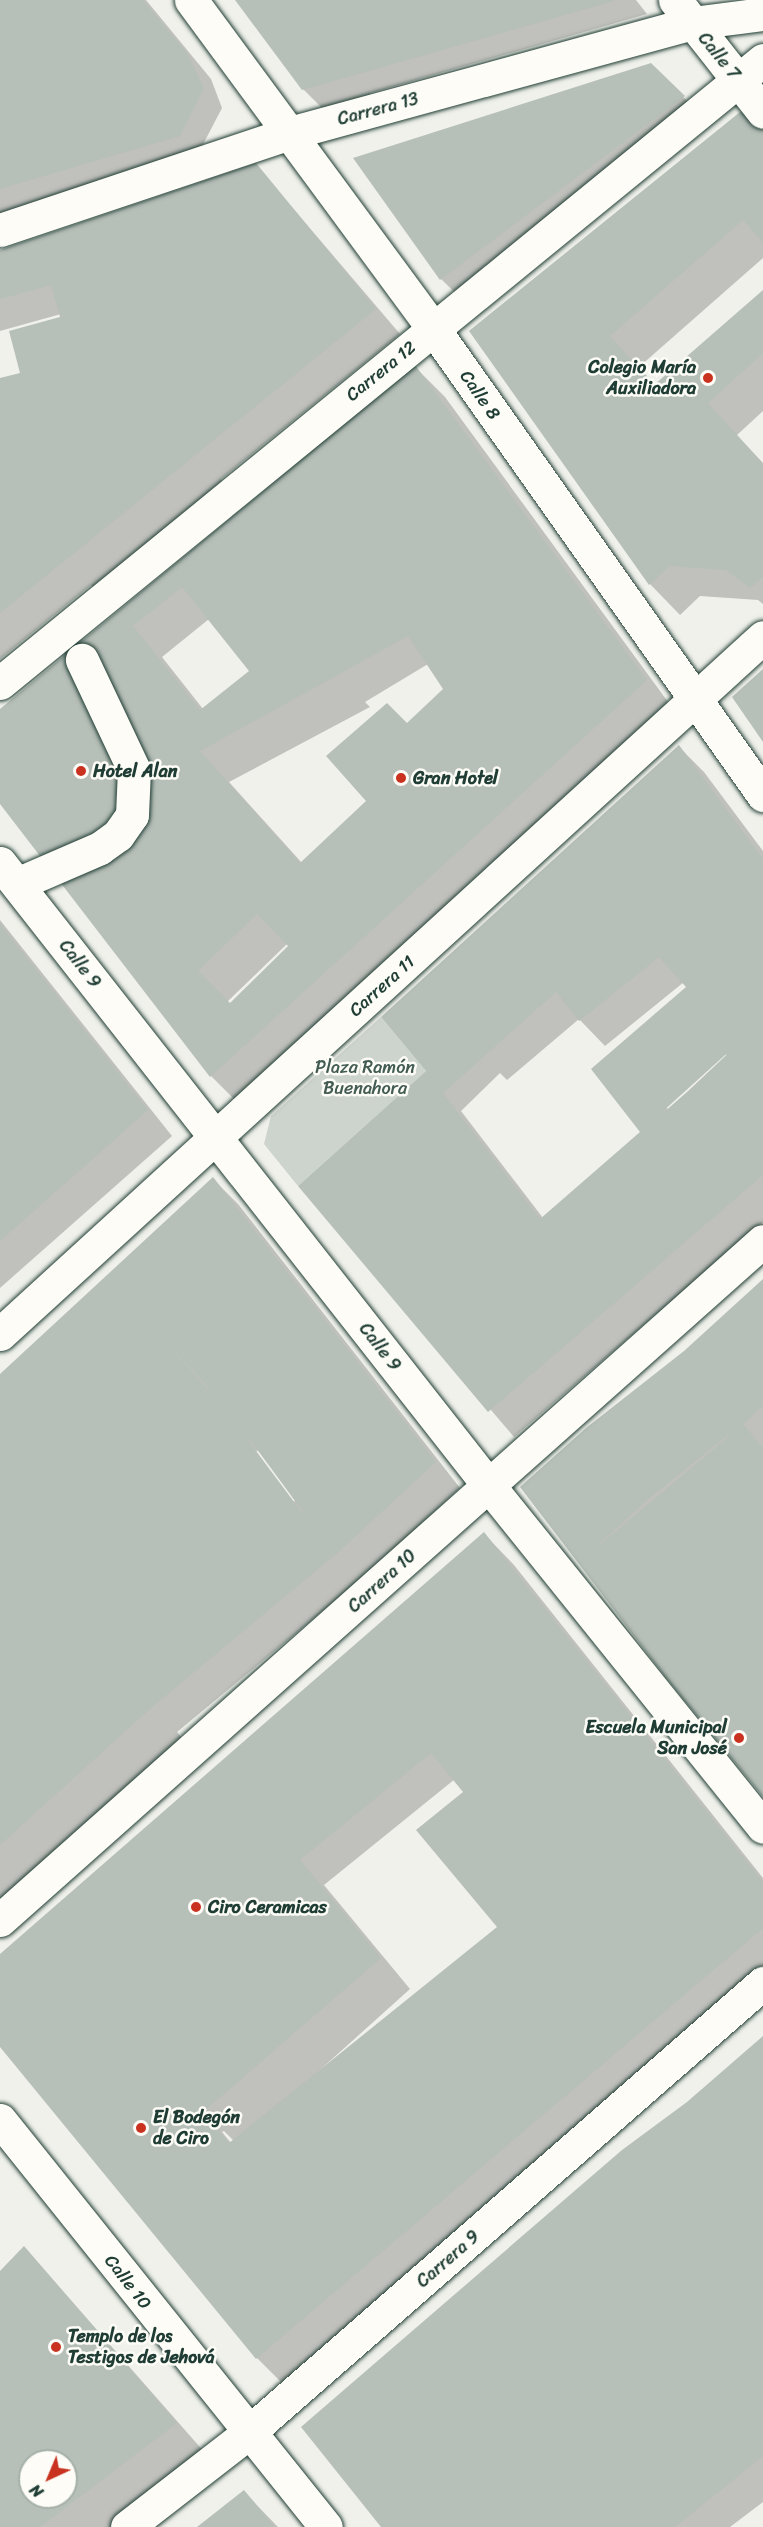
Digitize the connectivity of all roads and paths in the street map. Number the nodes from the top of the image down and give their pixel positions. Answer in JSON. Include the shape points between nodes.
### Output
{"nodes":[{"id":1,"x":191,"y":0,"type":"edge"},
{"id":2,"x":684,"y":11,"type":"edge"},
{"id":3,"x":763,"y":14,"type":"edge"},
{"id":4,"x":751,"y":71,"type":"edge"},
{"id":5,"x":763,"y":112,"type":"edge"},
{"id":6,"x":290,"y":133,"type":"junction"},
{"id":7,"x":0,"y":230,"type":"edge"},
{"id":8,"x":433,"y":328,"type":"junction"},
{"id":9,"x":763,"y":637,"type":"edge"},
{"id":10,"x":82,"y":660,"type":"dead end"},
{"id":11,"x":0,"y":683,"type":"edge"},
{"id":12,"x":694,"y":701,"type":"junction"},
{"id":13,"x":763,"y":795,"type":"edge"},
{"id":14,"x":9,"y":873,"type":"edge"},
{"id":15,"x":216,"y":1137,"type":"junction"},
{"id":16,"x":763,"y":1241,"type":"edge"},
{"id":17,"x":0,"y":1334,"type":"edge"},
{"id":18,"x":489,"y":1486,"type":"junction"},
{"id":19,"x":763,"y":1827,"type":"edge"},
{"id":20,"x":0,"y":1920,"type":"edge"},
{"id":21,"x":763,"y":1983,"type":"edge"},
{"id":22,"x":0,"y":2121,"type":"edge"},
{"id":23,"x":248,"y":2433,"type":"junction"},
{"id":24,"x":127,"y":2527,"type":"edge"},
{"id":25,"x":326,"y":2527,"type":"edge"}],
"edges":[{"from":1,"to":6,"type":"street","name":"Calle 8"},
{"from":2,"to":3,"type":"street","name":"Carrera 13"},
{"from":2,"to":4,"type":"street","name":"Calle 7"},
{"from":2,"to":6,"type":"street","name":"Carrera 13"},
{"from":4,"to":5,"type":"street","name":"Calle 7"},
{"from":4,"to":8,"type":"street","name":"Carrera 12"},
{"from":6,"to":7,"type":"street","name":"Carrera 13"},
{"from":6,"to":8,"type":"street","name":"Calle 8"},
{"from":8,"to":11,"type":"street","name":"Carrera 12"},
{"from":8,"to":12,"type":"street","name":"Calle 8"},
{"from":9,"to":12,"type":"street","name":"Carrera 11"},
{"from":10,"to":14,"type":"street","via":[[134,770],[132,815],[118,835],[100,848]]},
{"from":12,"to":13,"type":"street","name":"Calle 8"},
{"from":12,"to":15,"type":"street","name":"Carrera 11"},
{"from":14,"to":15,"type":"street","name":"Calle 9"},
{"from":15,"to":17,"type":"street","name":"Carrera 11"},
{"from":15,"to":18,"type":"street","name":"Calle 9"},
{"from":16,"to":18,"type":"street","name":"Carrera 10"},
{"from":18,"to":19,"type":"street","name":"Calle 9"},
{"from":18,"to":20,"type":"street","name":"Carrera 10"},
{"from":21,"to":23,"type":"street","name":"Carrera 9"},
{"from":22,"to":23,"type":"street","name":"Calle 10"},
{"from":23,"to":24,"type":"street","name":"Carrera 9"},
{"from":23,"to":25,"type":"street","name":"Calle 10"}]}
